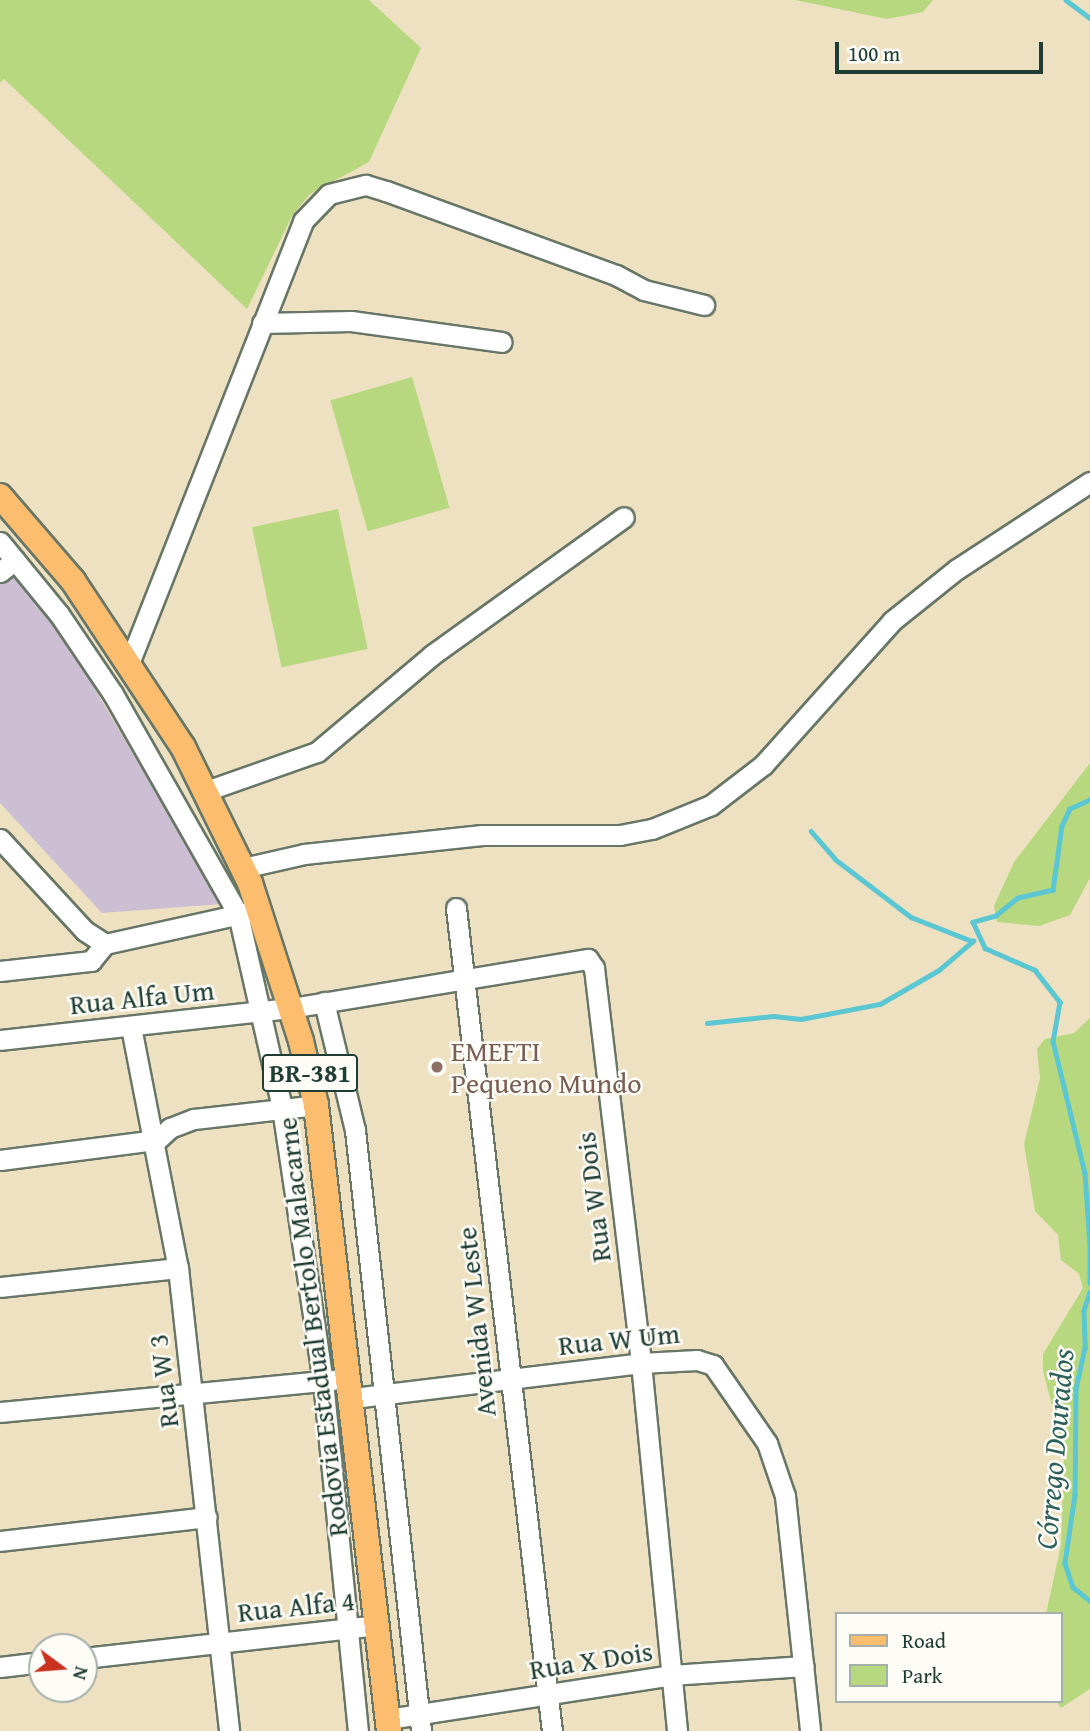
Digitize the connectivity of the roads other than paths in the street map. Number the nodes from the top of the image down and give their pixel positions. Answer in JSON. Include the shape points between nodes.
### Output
{"nodes":[{"id":1,"x":704,"y":305,"type":"dead end"},
{"id":2,"x":262,"y":323,"type":"junction"},
{"id":3,"x":502,"y":342,"type":"dead end"},
{"id":4,"x":1090,"y":482,"type":"edge"},
{"id":5,"x":0,"y":496,"type":"edge"},
{"id":6,"x":624,"y":517,"type":"dead end"},
{"id":7,"x":0,"y":542,"type":"edge"},
{"id":8,"x":7,"y":566,"type":"edge"},
{"id":9,"x":130,"y":661,"type":"junction"},
{"id":10,"x":206,"y":790,"type":"junction"},
{"id":11,"x":0,"y":839,"type":"edge"},
{"id":12,"x":243,"y":868,"type":"junction"},
{"id":13,"x":456,"y":908,"type":"dead end"},
{"id":14,"x":249,"y":912,"type":"junction"},
{"id":15,"x":105,"y":944,"type":"junction"},
{"id":16,"x":0,"y":971,"type":"edge"},
{"id":17,"x":467,"y":978,"type":"junction"},
{"id":18,"x":324,"y":1002,"type":"junction"},
{"id":19,"x":291,"y":1008,"type":"junction"},
{"id":20,"x":259,"y":1012,"type":"junction"},
{"id":21,"x":131,"y":1027,"type":"junction"},
{"id":22,"x":0,"y":1040,"type":"edge"},
{"id":23,"x":316,"y":1105,"type":"junction"},
{"id":24,"x":282,"y":1108,"type":"junction"},
{"id":25,"x":157,"y":1140,"type":"junction"},
{"id":26,"x":0,"y":1160,"type":"edge"},
{"id":27,"x":178,"y":1268,"type":"junction"},
{"id":28,"x":0,"y":1287,"type":"edge"},
{"id":29,"x":641,"y":1363,"type":"junction"},
{"id":30,"x":510,"y":1378,"type":"junction"},
{"id":31,"x":323,"y":1381,"type":"junction"},
{"id":32,"x":351,"y":1388,"type":"junction"},
{"id":33,"x":193,"y":1391,"type":"junction"},
{"id":34,"x":382,"y":1394,"type":"junction"},
{"id":35,"x":0,"y":1412,"type":"edge"},
{"id":36,"x":207,"y":1517,"type":"junction"},
{"id":37,"x":0,"y":1541,"type":"edge"},
{"id":38,"x":378,"y":1625,"type":"junction"},
{"id":39,"x":347,"y":1629,"type":"junction"},
{"id":40,"x":220,"y":1643,"type":"junction"},
{"id":41,"x":98,"y":1656,"type":"edge"},
{"id":42,"x":28,"y":1664,"type":"edge"},
{"id":43,"x":804,"y":1666,"type":"junction"},
{"id":44,"x":0,"y":1667,"type":"edge"},
{"id":45,"x":671,"y":1675,"type":"junction"},
{"id":46,"x":548,"y":1695,"type":"junction"},
{"id":47,"x":420,"y":1723,"type":"edge"},
{"id":48,"x":389,"y":1725,"type":"edge"},
{"id":49,"x":229,"y":1731,"type":"edge"},
{"id":50,"x":358,"y":1731,"type":"edge"},
{"id":51,"x":552,"y":1731,"type":"edge"},
{"id":52,"x":677,"y":1731,"type":"edge"},
{"id":53,"x":810,"y":1731,"type":"edge"}],
"edges":[{"from":1,"to":2,"type":"street","via":[[644,290],[616,275],[366,185],[329,194],[303,221]]},
{"from":2,"to":3,"type":"street","via":[[351,321]]},
{"from":2,"to":9,"type":"street"},
{"from":4,"to":12,"type":"street","via":[[957,569],[892,621],[763,765],[712,805],[652,830],[620,835],[482,835],[304,854]]},
{"from":5,"to":9,"type":"main road","name":"Rodovia Estadual Bertolo Malacarne","number":"BR-381","via":[[73,581]]},
{"from":6,"to":10,"type":"street","via":[[432,655],[317,752]]},
{"from":7,"to":8,"type":"street"},
{"from":8,"to":14,"type":"street","via":[[59,614]]},
{"from":9,"to":10,"type":"main road","name":"Rodovia Estadual Bertolo Malacarne","number":"BR-381"},
{"from":10,"to":12,"type":"main road","name":"Rodovia Estadual Bertolo Malacarne","number":"BR-381"},
{"from":11,"to":15,"type":"street","via":[[85,931]]},
{"from":12,"to":14,"type":"main road","name":"Rodovia Estadual Bertolo Malacarne","number":"BR-381"},
{"from":13,"to":17,"type":"street","name":"Avenida W Leste"},
{"from":14,"to":15,"type":"street"},
{"from":14,"to":19,"type":"main road","name":"Rodovia Estadual Bertolo Malacarne","number":"BR-381"},
{"from":14,"to":20,"type":"street"},
{"from":15,"to":16,"type":"street","via":[[91,961]]},
{"from":17,"to":18,"type":"street","name":"Rua W Dois"},
{"from":17,"to":29,"type":"street","name":"Rua W Dois","via":[[582,957],[592,962]]},
{"from":17,"to":30,"type":"street","name":"Avenida W Leste"},
{"from":18,"to":19,"type":"street","name":"Rua W Dois"},
{"from":18,"to":34,"type":"street","via":[[355,1130]]},
{"from":19,"to":20,"type":"street","name":"Rua Alfa Um"},
{"from":19,"to":23,"type":"main road","name":"Rodovia Estadual Bertolo Malacarne","number":"BR-381"},
{"from":20,"to":21,"type":"street","name":"Rua Alfa Um"},
{"from":20,"to":24,"type":"street"},
{"from":21,"to":22,"type":"street","name":"Rua Alfa Um"},
{"from":21,"to":25,"type":"street","name":"Rua W 3"},
{"from":23,"to":24,"type":"street"},
{"from":23,"to":32,"type":"main road","name":"Rodovia Estadual Bertolo Malacarne","number":"BR-381"},
{"from":24,"to":25,"type":"street","via":[[181,1122]]},
{"from":24,"to":31,"type":"street"},
{"from":25,"to":26,"type":"street"},
{"from":25,"to":27,"type":"street","name":"Rua W 3"},
{"from":27,"to":28,"type":"street"},
{"from":27,"to":33,"type":"street","name":"Rua W 3"},
{"from":29,"to":30,"type":"street","name":"Rua W Um"},
{"from":29,"to":43,"type":"street","name":"Rua W Um","via":[[697,1360],[713,1365],[767,1443],[785,1496]]},
{"from":29,"to":45,"type":"street","name":"Rua W Dois"},
{"from":30,"to":34,"type":"street","name":"Rua W Um"},
{"from":30,"to":46,"type":"street","name":"Avenida W Leste"},
{"from":31,"to":32,"type":"street","name":"Rua W Um"},
{"from":31,"to":33,"type":"street","name":"Rua W Um"},
{"from":31,"to":39,"type":"street"},
{"from":32,"to":34,"type":"street","name":"Rua W Um"},
{"from":32,"to":38,"type":"main road","name":"Rodovia Estadual Bertolo Malacarne","number":"BR-381"},
{"from":33,"to":35,"type":"street","name":"Rua W Um"},
{"from":33,"to":36,"type":"street","name":"Rua W 3"},
{"from":34,"to":47,"type":"street"},
{"from":36,"to":37,"type":"street"},
{"from":36,"to":40,"type":"street","name":"Rua W 3"},
{"from":38,"to":39,"type":"street","name":"Rua Alfa 4"},
{"from":38,"to":48,"type":"main road","name":"Rodovia Estadual Bertolo Malacarne","number":"BR-381"},
{"from":39,"to":40,"type":"street","name":"Rua Alfa 4"},
{"from":39,"to":50,"type":"street"},
{"from":40,"to":41,"type":"street","name":"Rua Alfa 4"},
{"from":40,"to":49,"type":"street","name":"Rua W 3"},
{"from":42,"to":44,"type":"street"},
{"from":43,"to":45,"type":"street","name":"Rua X Dois"},
{"from":43,"to":53,"type":"street","name":"Rua W Um"},
{"from":45,"to":46,"type":"street","name":"Rua X Dois"},
{"from":45,"to":52,"type":"street","name":"Rua W Dois"},
{"from":46,"to":47,"type":"street","name":"Rua X Dois"},
{"from":46,"to":51,"type":"street","name":"Avenida W Leste"},
{"from":47,"to":48,"type":"street","name":"Rua X Dois"}]}
